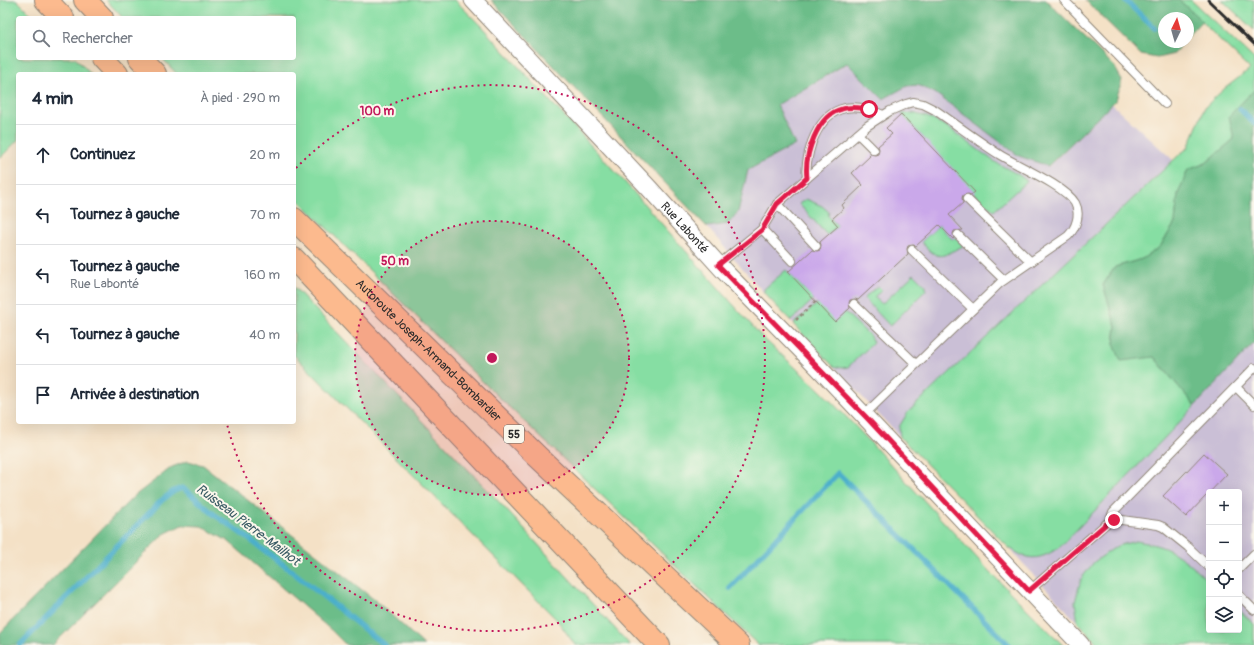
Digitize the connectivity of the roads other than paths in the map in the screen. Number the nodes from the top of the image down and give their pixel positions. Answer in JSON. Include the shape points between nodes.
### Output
{"nodes":[{"id":1,"x":46,"y":0,"type":"edge"},
{"id":2,"x":85,"y":0,"type":"edge"},
{"id":3,"x":473,"y":0,"type":"edge"},
{"id":4,"x":1064,"y":0,"type":"edge"},
{"id":5,"x":61,"y":16,"type":"edge"},
{"id":6,"x":100,"y":16,"type":"edge"},
{"id":7,"x":104,"y":60,"type":"edge"},
{"id":8,"x":142,"y":60,"type":"edge"},
{"id":9,"x":115,"y":72,"type":"edge"},
{"id":10,"x":153,"y":72,"type":"edge"},
{"id":11,"x":1165,"y":104,"type":"dead end"},
{"id":12,"x":883,"y":115,"type":"junction"},
{"id":13,"x":858,"y":134,"type":"junction"},
{"id":14,"x":874,"y":150,"type":"dead end"},
{"id":15,"x":807,"y":178,"type":"junction"},
{"id":16,"x":967,"y":199,"type":"dead end"},
{"id":17,"x":777,"y":204,"type":"junction"},
{"id":18,"x":296,"y":221,"type":"edge"},
{"id":19,"x":762,"y":230,"type":"junction"},
{"id":20,"x":958,"y":235,"type":"dead end"},
{"id":21,"x":816,"y":246,"type":"dead end"},
{"id":22,"x":912,"y":250,"type":"dead end"},
{"id":23,"x":296,"y":261,"type":"edge"},
{"id":24,"x":792,"y":261,"type":"dead end"},
{"id":25,"x":1030,"y":262,"type":"junction"},
{"id":26,"x":718,"y":265,"type":"junction"},
{"id":27,"x":1004,"y":280,"type":"junction"},
{"id":28,"x":854,"y":304,"type":"dead end"},
{"id":29,"x":973,"y":310,"type":"junction"},
{"id":30,"x":916,"y":364,"type":"junction"},
{"id":31,"x":1254,"y":368,"type":"edge"},
{"id":32,"x":1236,"y":387,"type":"junction"},
{"id":33,"x":1254,"y":405,"type":"edge"},
{"id":34,"x":864,"y":415,"type":"junction"},
{"id":35,"x":1110,"y":522,"type":"junction"},
{"id":36,"x":1254,"y":554,"type":"edge"},
{"id":37,"x":1206,"y":564,"type":"edge"},
{"id":38,"x":1242,"y":566,"type":"edge"},
{"id":39,"x":1029,"y":591,"type":"junction"},
{"id":40,"x":1241,"y":597,"type":"edge"},
{"id":41,"x":1254,"y":610,"type":"edge"},
{"id":42,"x":660,"y":645,"type":"edge"},
{"id":43,"x":738,"y":645,"type":"edge"},
{"id":44,"x":1081,"y":645,"type":"edge"}],
"edges":[{"from":1,"to":5,"type":"highway"},
{"from":2,"to":6,"type":"highway"},
{"from":3,"to":26,"type":"street","name":"Rue Labonté"},
{"from":4,"to":11,"type":"lane"},
{"from":7,"to":9,"type":"highway"},
{"from":8,"to":10,"type":"highway"},
{"from":12,"to":13,"type":"lane"},
{"from":12,"to":15,"type":"lane","via":[[869,109],[854,107],[831,114],[815,135],[808,155]]},
{"from":12,"to":25,"type":"lane","via":[[913,102],[923,104],[1000,155],[1056,187],[1075,203],[1078,213],[1073,231]]},
{"from":13,"to":14,"type":"lane"},
{"from":13,"to":15,"type":"lane"},
{"from":15,"to":17,"type":"lane"},
{"from":16,"to":25,"type":"lane"},
{"from":17,"to":19,"type":"lane"},
{"from":17,"to":21,"type":"lane"},
{"from":18,"to":43,"type":"highway","name":"Autoroute Joseph-Armand-Bombardier","number":"55","via":[[538,457]]},
{"from":19,"to":24,"type":"lane"},
{"from":19,"to":26,"type":"lane"},
{"from":20,"to":27,"type":"lane"},
{"from":22,"to":29,"type":"lane"},
{"from":23,"to":42,"type":"highway"},
{"from":25,"to":27,"type":"lane"},
{"from":26,"to":34,"type":"street","name":"Rue Labonté"},
{"from":27,"to":29,"type":"lane"},
{"from":28,"to":30,"type":"lane"},
{"from":29,"to":30,"type":"lane"},
{"from":30,"to":34,"type":"lane"},
{"from":31,"to":32,"type":"lane"},
{"from":32,"to":33,"type":"lane"},
{"from":32,"to":35,"type":"lane","via":[[1113,512]]},
{"from":34,"to":39,"type":"street","name":"Rue Labonté"},
{"from":35,"to":37,"type":"lane","via":[[1122,520],[1163,527]]},
{"from":35,"to":39,"type":"lane"},
{"from":36,"to":38,"type":"lane"},
{"from":39,"to":44,"type":"street","name":"Rue Labonté"},
{"from":40,"to":41,"type":"lane"}]}
